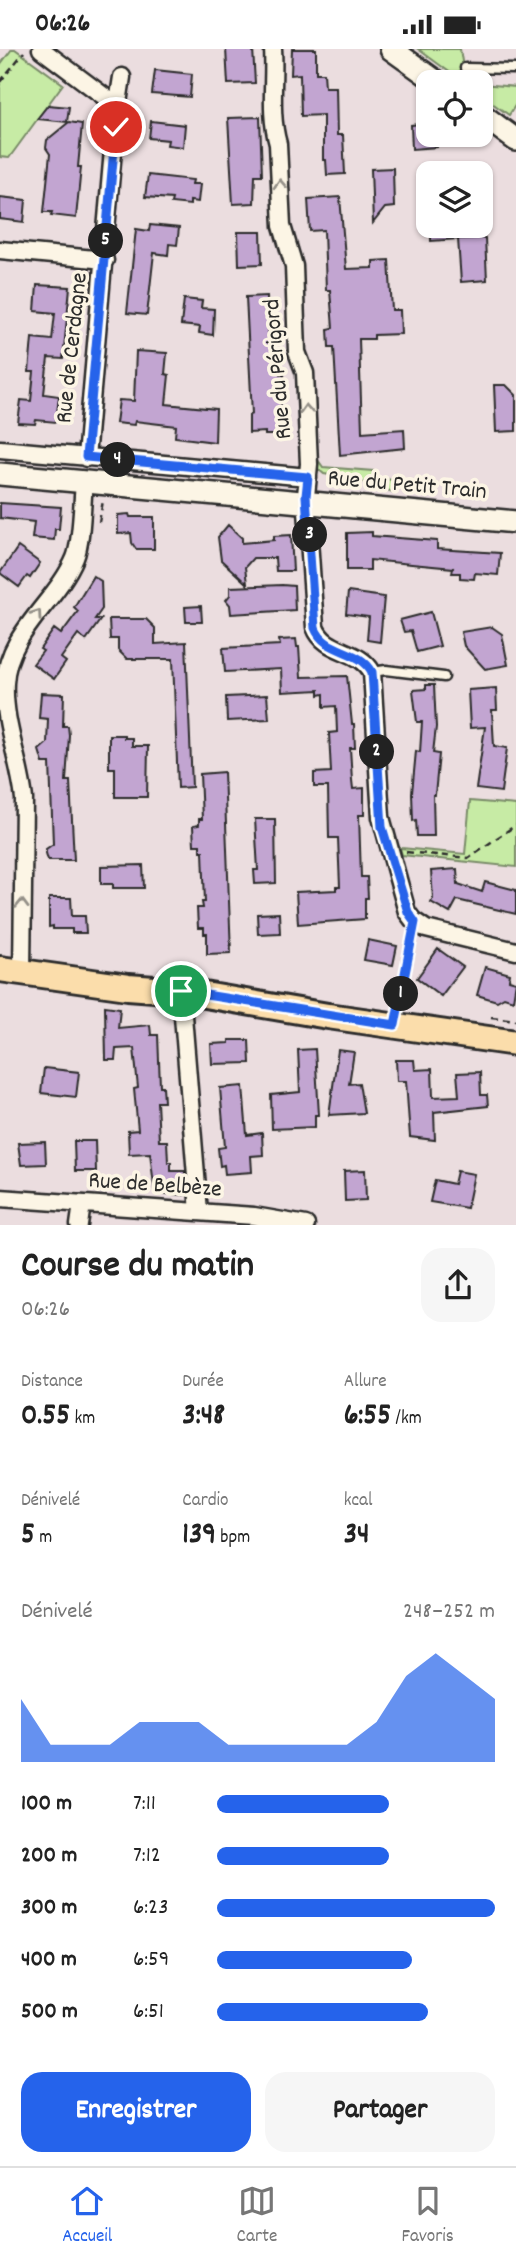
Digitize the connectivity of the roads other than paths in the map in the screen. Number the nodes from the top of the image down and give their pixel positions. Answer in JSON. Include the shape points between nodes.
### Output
{"nodes":[{"id":1,"x":41,"y":49,"type":"edge"},
{"id":2,"x":273,"y":49,"type":"edge"},
{"id":3,"x":391,"y":49,"type":"edge"},
{"id":4,"x":465,"y":68,"type":"dead end"},
{"id":5,"x":516,"y":69,"type":"edge"},
{"id":6,"x":420,"y":70,"type":"edge"},
{"id":7,"x":122,"y":77,"type":"dead end"},
{"id":8,"x":116,"y":116,"type":"junction"},
{"id":9,"x":493,"y":123,"type":"edge"},
{"id":10,"x":516,"y":140,"type":"edge"},
{"id":11,"x":0,"y":250,"type":"edge"},
{"id":12,"x":105,"y":260,"type":"junction"},
{"id":13,"x":0,"y":449,"type":"edge"},
{"id":14,"x":86,"y":457,"type":"junction"},
{"id":15,"x":0,"y":474,"type":"edge"},
{"id":16,"x":308,"y":477,"type":"junction"},
{"id":17,"x":84,"y":483,"type":"junction"},
{"id":18,"x":308,"y":503,"type":"junction"},
{"id":19,"x":516,"y":522,"type":"edge"},
{"id":20,"x":372,"y":672,"type":"junction"},
{"id":21,"x":444,"y":677,"type":"dead end"},
{"id":22,"x":516,"y":951,"type":"edge"},
{"id":23,"x":11,"y":971,"type":"edge"},
{"id":24,"x":181,"y":991,"type":"junction"},
{"id":25,"x":516,"y":1043,"type":"edge"},
{"id":26,"x":0,"y":1198,"type":"edge"},
{"id":27,"x":82,"y":1204,"type":"junction"},
{"id":28,"x":198,"y":1212,"type":"junction"},
{"id":29,"x":281,"y":1223,"type":"edge"},
{"id":30,"x":79,"y":1224,"type":"edge"},
{"id":31,"x":306,"y":1224,"type":"edge"}],
"edges":[{"from":1,"to":8,"type":"street","via":[[105,97]]},
{"from":16,"to":2,"type":"street","name":"Rue du Périgord","one_way":true,"via":[[305,373],[298,352],[294,266],[282,226]]},
{"from":3,"to":6,"type":"street"},
{"from":4,"to":5,"type":"lane"},
{"from":7,"to":8,"type":"street","name":"Rue de Cerdagne"},
{"from":8,"to":12,"type":"street","name":"Rue de Cerdagne"},
{"from":9,"to":10,"type":"street"},
{"from":11,"to":12,"type":"street"},
{"from":12,"to":14,"type":"street","name":"Rue de Cerdagne"},
{"from":13,"to":14,"type":"street"},
{"from":14,"to":16,"type":"street"},
{"from":15,"to":17,"type":"street","name":"Rue du Petit Train"},
{"from":16,"to":18,"type":"street","name":"Rue du Périgord"},
{"from":17,"to":18,"type":"street","name":"Rue du Petit Train"},
{"from":23,"to":17,"type":"street","one_way":true,"via":[[24,799],[5,682],[13,649],[76,556]]},
{"from":18,"to":19,"type":"street","name":"Rue du Petit Train"},
{"from":18,"to":20,"type":"street","name":"Rue du Périgord","via":[[317,632],[327,643],[363,660]]},
{"from":20,"to":21,"type":"lane"},
{"from":20,"to":22,"type":"street","via":[[381,817],[408,912],[426,929]]},
{"from":23,"to":24,"type":"main road"},
{"from":24,"to":25,"type":"main road"},
{"from":24,"to":28,"type":"street"},
{"from":26,"to":27,"type":"street","name":"Rue de Belbèze"},
{"from":27,"to":28,"type":"street","name":"Rue de Belbèze"},
{"from":27,"to":30,"type":"street"},
{"from":28,"to":29,"type":"street","name":"Rue de Belbèze"},
{"from":29,"to":31,"type":"street","name":"Rue de Belbèze"}]}
